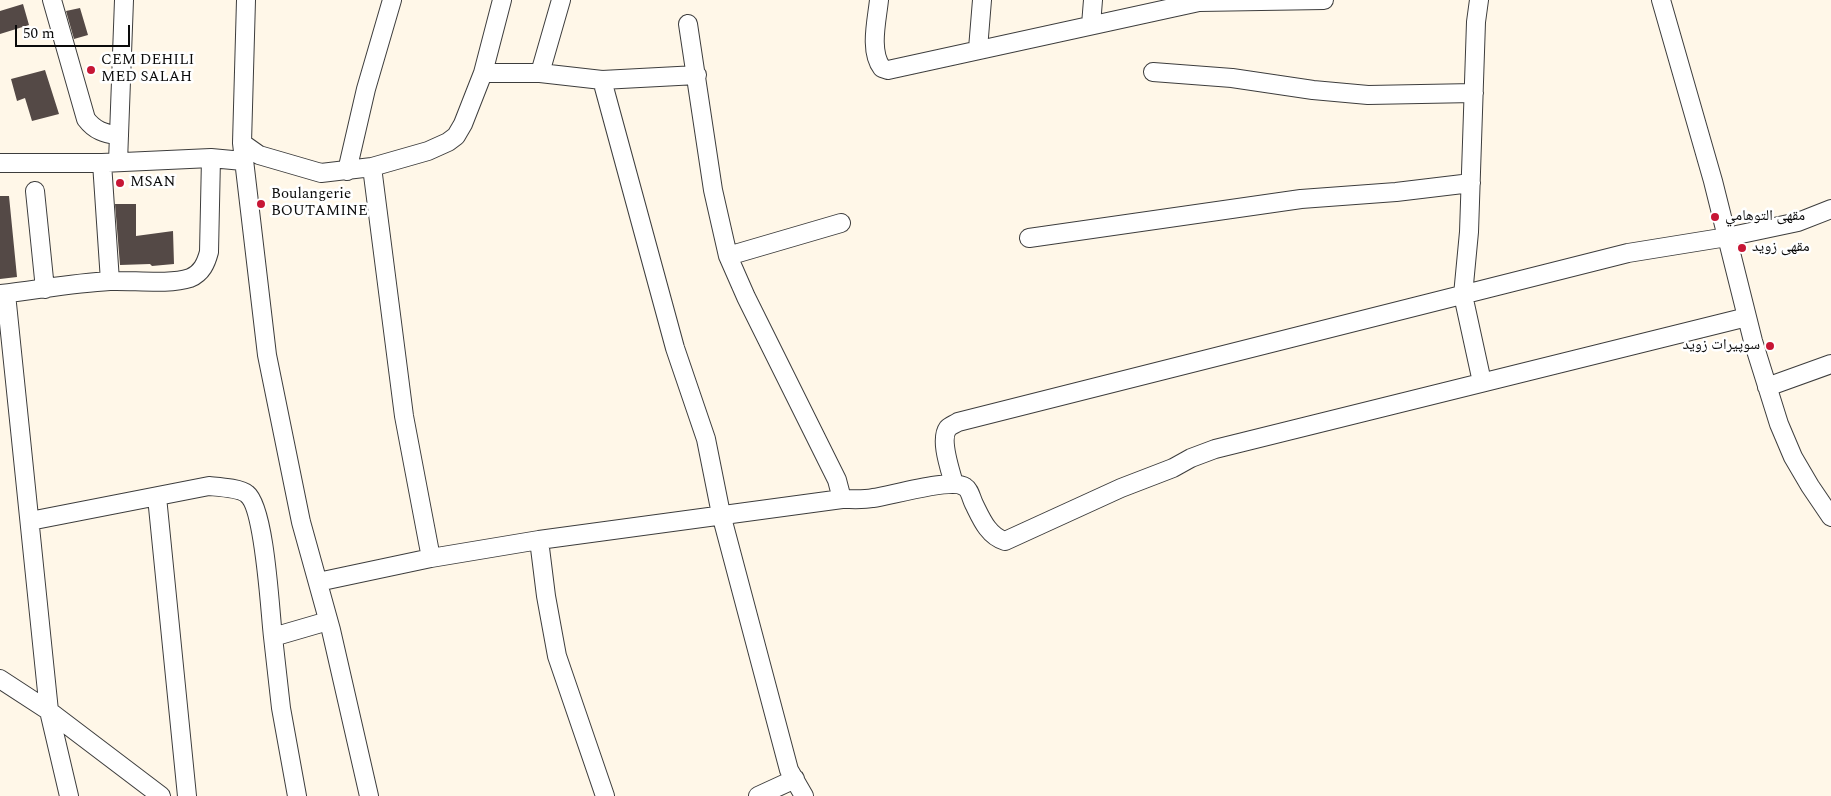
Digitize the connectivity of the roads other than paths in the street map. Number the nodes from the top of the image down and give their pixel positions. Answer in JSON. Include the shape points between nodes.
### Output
{"nodes":[{"id":1,"x":52,"y":0,"type":"edge"},
{"id":2,"x":124,"y":0,"type":"edge"},
{"id":3,"x":246,"y":0,"type":"edge"},
{"id":4,"x":392,"y":0,"type":"edge"},
{"id":5,"x":502,"y":0,"type":"edge"},
{"id":6,"x":561,"y":0,"type":"edge"},
{"id":7,"x":879,"y":0,"type":"edge"},
{"id":8,"x":982,"y":0,"type":"edge"},
{"id":9,"x":1093,"y":0,"type":"edge"},
{"id":10,"x":1318,"y":0,"type":"edge"},
{"id":11,"x":1479,"y":0,"type":"edge"},
{"id":12,"x":1661,"y":0,"type":"edge"},
{"id":13,"x":1199,"y":1,"type":"edge"},
{"id":14,"x":688,"y":24,"type":"dead end"},
{"id":15,"x":1091,"y":25,"type":"junction"},
{"id":16,"x":978,"y":49,"type":"junction"},
{"id":17,"x":1154,"y":72,"type":"dead end"},
{"id":18,"x":483,"y":73,"type":"junction"},
{"id":19,"x":540,"y":73,"type":"junction"},
{"id":20,"x":697,"y":75,"type":"junction"},
{"id":21,"x":602,"y":80,"type":"junction"},
{"id":22,"x":1474,"y":93,"type":"junction"},
{"id":23,"x":119,"y":136,"type":"junction"},
{"id":24,"x":242,"y":152,"type":"junction"},
{"id":25,"x":211,"y":158,"type":"junction"},
{"id":26,"x":110,"y":162,"type":"junction"},
{"id":27,"x":0,"y":163,"type":"edge"},
{"id":28,"x":372,"y":167,"type":"junction"},
{"id":29,"x":347,"y":171,"type":"junction"},
{"id":30,"x":1471,"y":183,"type":"junction"},
{"id":31,"x":35,"y":191,"type":"dead end"},
{"id":32,"x":1831,"y":209,"type":"edge"},
{"id":33,"x":841,"y":223,"type":"dead end"},
{"id":34,"x":1727,"y":237,"type":"junction"},
{"id":35,"x":1029,"y":238,"type":"dead end"},
{"id":36,"x":728,"y":256,"type":"junction"},
{"id":37,"x":110,"y":281,"type":"junction"},
{"id":38,"x":45,"y":289,"type":"junction"},
{"id":39,"x":3,"y":294,"type":"edge"},
{"id":40,"x":1463,"y":295,"type":"junction"},
{"id":41,"x":1747,"y":316,"type":"junction"},
{"id":42,"x":1831,"y":364,"type":"edge"},
{"id":43,"x":1482,"y":382,"type":"junction"},
{"id":44,"x":1767,"y":387,"type":"junction"},
{"id":45,"x":954,"y":484,"type":"junction"},
{"id":46,"x":157,"y":497,"type":"junction"},
{"id":47,"x":842,"y":499,"type":"junction"},
{"id":48,"x":721,"y":514,"type":"junction"},
{"id":49,"x":1831,"y":517,"type":"edge"},
{"id":50,"x":30,"y":521,"type":"junction"},
{"id":51,"x":539,"y":540,"type":"junction"},
{"id":52,"x":431,"y":558,"type":"junction"},
{"id":53,"x":318,"y":582,"type":"junction"},
{"id":54,"x":328,"y":621,"type":"junction"},
{"id":55,"x":273,"y":637,"type":"junction"},
{"id":56,"x":0,"y":679,"type":"edge"},
{"id":57,"x":49,"y":711,"type":"junction"},
{"id":58,"x":795,"y":779,"type":"junction"},
{"id":59,"x":69,"y":796,"type":"edge"},
{"id":60,"x":161,"y":796,"type":"edge"},
{"id":61,"x":187,"y":796,"type":"edge"},
{"id":62,"x":297,"y":796,"type":"edge"},
{"id":63,"x":369,"y":796,"type":"edge"},
{"id":64,"x":605,"y":796,"type":"edge"},
{"id":65,"x":758,"y":796,"type":"edge"},
{"id":66,"x":804,"y":796,"type":"edge"}],
"edges":[{"from":1,"to":23,"type":"street","via":[[86,119],[93,128]]},
{"from":2,"to":23,"type":"street"},
{"from":3,"to":24,"type":"street"},
{"from":4,"to":29,"type":"street"},
{"from":5,"to":18,"type":"street"},
{"from":6,"to":19,"type":"street"},
{"from":7,"to":16,"type":"street","via":[[875,46],[882,68],[888,70]]},
{"from":8,"to":16,"type":"street"},
{"from":9,"to":15,"type":"street"},
{"from":10,"to":13,"type":"street"},
{"from":11,"to":22,"type":"street"},
{"from":12,"to":34,"type":"street"},
{"from":13,"to":15,"type":"street"},
{"from":14,"to":20,"type":"street"},
{"from":15,"to":16,"type":"street"},
{"from":17,"to":22,"type":"street","via":[[1368,95]]},
{"from":18,"to":19,"type":"street"},
{"from":18,"to":28,"type":"street","via":[[456,136],[428,151]]},
{"from":19,"to":21,"type":"street"},
{"from":20,"to":21,"type":"street"},
{"from":20,"to":36,"type":"street","via":[[713,190]]},
{"from":21,"to":48,"type":"street","via":[[675,348],[706,439]]},
{"from":22,"to":30,"type":"street"},
{"from":23,"to":26,"type":"street"},
{"from":24,"to":25,"type":"street"},
{"from":24,"to":29,"type":"street","via":[[321,173]]},
{"from":24,"to":53,"type":"street","via":[[267,355],[301,522]]},
{"from":25,"to":26,"type":"street"},
{"from":25,"to":37,"type":"street","via":[[209,252],[200,272],[178,280]]},
{"from":26,"to":27,"type":"street"},
{"from":26,"to":37,"type":"street"},
{"from":28,"to":29,"type":"street"},
{"from":28,"to":52,"type":"street","via":[[404,416]]},
{"from":30,"to":35,"type":"street","via":[[1301,199]]},
{"from":30,"to":40,"type":"street"},
{"from":31,"to":38,"type":"street"},
{"from":32,"to":34,"type":"street","via":[[1798,222]]},
{"from":33,"to":36,"type":"street"},
{"from":34,"to":40,"type":"street","via":[[1628,253]]},
{"from":34,"to":41,"type":"street"},
{"from":36,"to":47,"type":"street","via":[[837,480]]},
{"from":37,"to":38,"type":"street"},
{"from":38,"to":39,"type":"street"},
{"from":39,"to":50,"type":"street"},
{"from":40,"to":43,"type":"street"},
{"from":40,"to":45,"type":"street","via":[[958,422],[948,428],[945,436]]},
{"from":41,"to":43,"type":"street"},
{"from":41,"to":44,"type":"street"},
{"from":42,"to":44,"type":"street"},
{"from":43,"to":45,"type":"street","via":[[1215,449],[1005,541],[996,538],[984,524],[968,490]]},
{"from":44,"to":49,"type":"street","via":[[1793,457]]},
{"from":45,"to":47,"type":"street","via":[[872,499]]},
{"from":46,"to":50,"type":"street"},
{"from":46,"to":55,"type":"street","via":[[209,486],[247,494],[256,508]]},
{"from":46,"to":61,"type":"street"},
{"from":47,"to":48,"type":"street"},
{"from":48,"to":51,"type":"street"},
{"from":48,"to":58,"type":"street"},
{"from":50,"to":57,"type":"street"},
{"from":51,"to":52,"type":"street"},
{"from":51,"to":64,"type":"street","via":[[558,656]]},
{"from":52,"to":53,"type":"street"},
{"from":53,"to":54,"type":"street"},
{"from":54,"to":55,"type":"street"},
{"from":54,"to":63,"type":"street"},
{"from":55,"to":62,"type":"street","via":[[281,708]]},
{"from":56,"to":57,"type":"street"},
{"from":57,"to":59,"type":"street"},
{"from":57,"to":60,"type":"street"},
{"from":58,"to":65,"type":"street"},
{"from":58,"to":66,"type":"street"}]}
